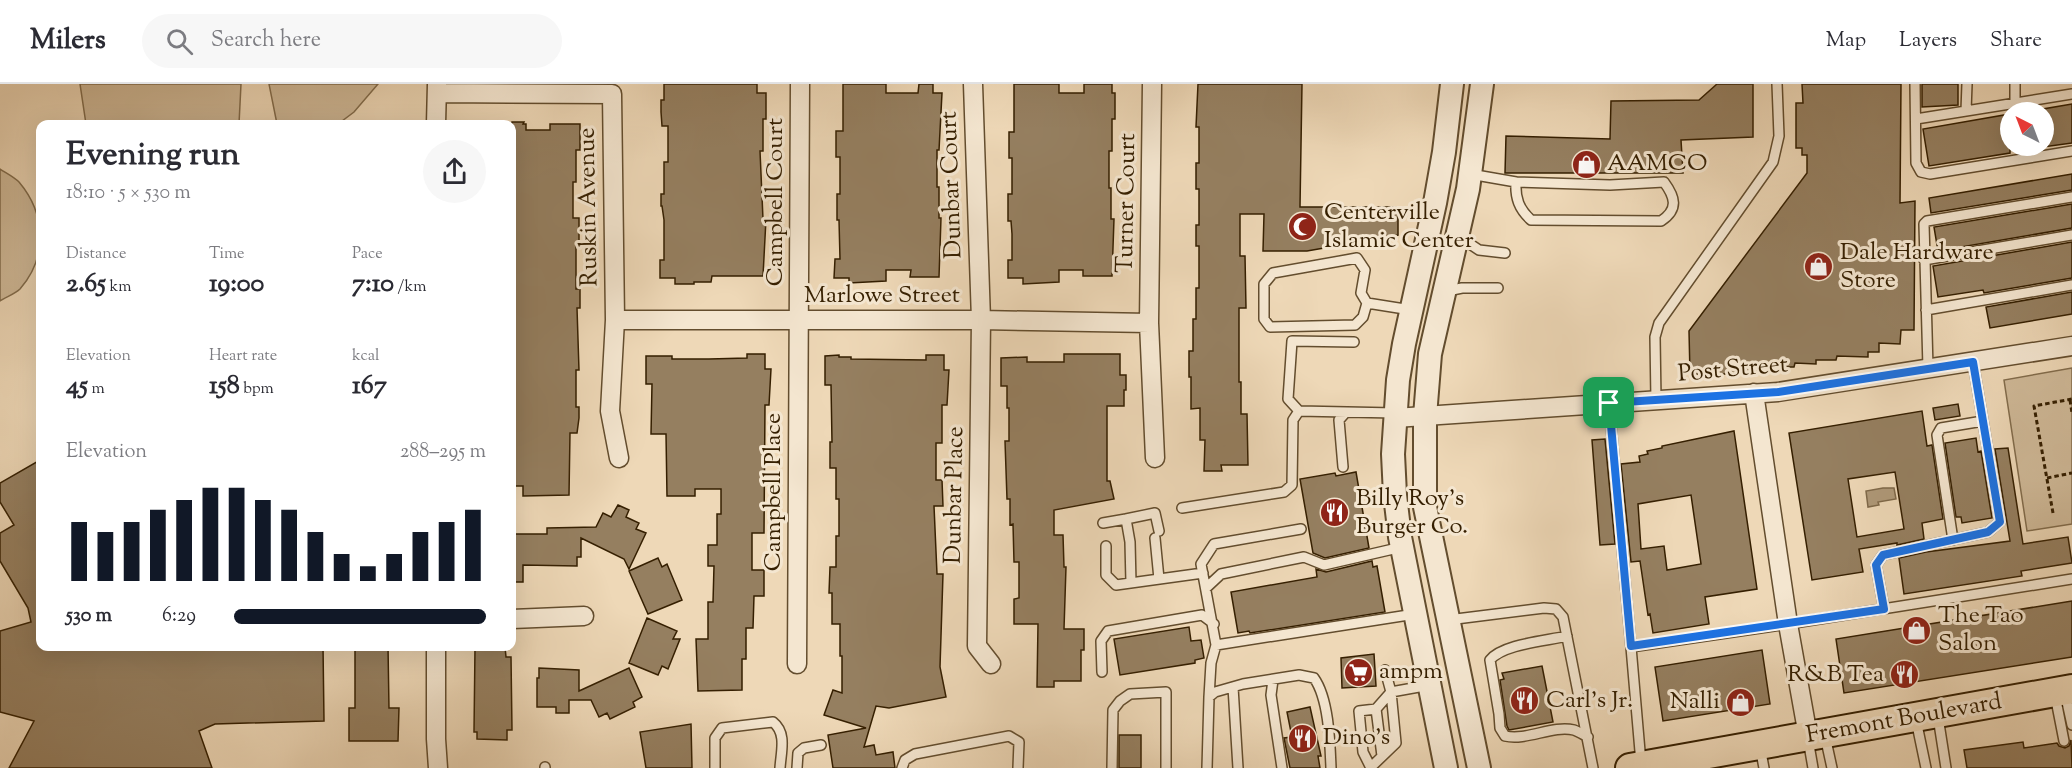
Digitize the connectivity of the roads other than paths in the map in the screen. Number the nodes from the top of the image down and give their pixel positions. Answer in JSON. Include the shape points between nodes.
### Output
{"nodes":[{"id":1,"x":800,"y":84,"type":"edge"},
{"id":2,"x":973,"y":84,"type":"edge"},
{"id":3,"x":1152,"y":84,"type":"edge"},
{"id":4,"x":1452,"y":84,"type":"edge"},
{"id":5,"x":1482,"y":84,"type":"edge"},
{"id":6,"x":1777,"y":84,"type":"edge"},
{"id":7,"x":1916,"y":84,"type":"edge"},
{"id":8,"x":1967,"y":84,"type":"edge"},
{"id":9,"x":2015,"y":84,"type":"edge"},
{"id":10,"x":437,"y":88,"type":"edge"},
{"id":11,"x":2072,"y":94,"type":"edge"},
{"id":12,"x":2014,"y":102,"type":"edge"},
{"id":13,"x":2020,"y":102,"type":"edge"},
{"id":14,"x":2000,"y":105,"type":"edge"},
{"id":15,"x":1966,"y":111,"type":"junction"},
{"id":16,"x":1916,"y":119,"type":"junction"},
{"id":17,"x":436,"y":120,"type":"edge"},
{"id":18,"x":2072,"y":151,"type":"edge"},
{"id":19,"x":1470,"y":174,"type":"junction"},
{"id":20,"x":1516,"y":182,"type":"junction"},
{"id":21,"x":2072,"y":197,"type":"edge"},
{"id":22,"x":1457,"y":235,"type":"junction"},
{"id":23,"x":2072,"y":235,"type":"edge"},
{"id":24,"x":1505,"y":252,"type":"dead end"},
{"id":25,"x":1924,"y":260,"type":"junction"},
{"id":26,"x":2072,"y":285,"type":"edge"},
{"id":27,"x":1498,"y":288,"type":"dead end"},
{"id":28,"x":1444,"y":292,"type":"junction"},
{"id":29,"x":1368,"y":303,"type":"junction"},
{"id":30,"x":1411,"y":310,"type":"junction"},
{"id":31,"x":1926,"y":310,"type":"junction"},
{"id":32,"x":615,"y":320,"type":"junction"},
{"id":33,"x":981,"y":320,"type":"junction"},
{"id":34,"x":800,"y":321,"type":"junction"},
{"id":35,"x":1149,"y":323,"type":"junction"},
{"id":36,"x":1354,"y":342,"type":"dead end"},
{"id":37,"x":2072,"y":346,"type":"edge"},
{"id":38,"x":1973,"y":362,"type":"junction"},
{"id":39,"x":1928,"y":368,"type":"junction"},
{"id":40,"x":1754,"y":393,"type":"junction"},
{"id":41,"x":1656,"y":400,"type":"junction"},
{"id":42,"x":1609,"y":403,"type":"junction"},
{"id":43,"x":1299,"y":411,"type":"junction"},
{"id":44,"x":1346,"y":412,"type":"junction"},
{"id":45,"x":1395,"y":416,"type":"junction"},
{"id":46,"x":1425,"y":416,"type":"junction"},
{"id":47,"x":1983,"y":421,"type":"junction"},
{"id":48,"x":619,"y":458,"type":"dead end"},
{"id":49,"x":1155,"y":458,"type":"dead end"},
{"id":50,"x":1343,"y":468,"type":"dead end"},
{"id":51,"x":1182,"y":508,"type":"dead end"},
{"id":52,"x":1126,"y":519,"type":"junction"},
{"id":53,"x":1104,"y":523,"type":"dead end"},
{"id":54,"x":1301,"y":528,"type":"dead end"},
{"id":55,"x":1953,"y":540,"type":"junction"},
{"id":56,"x":1106,"y":546,"type":"dead end"},
{"id":57,"x":1402,"y":547,"type":"junction"},
{"id":58,"x":1203,"y":573,"type":"junction"},
{"id":59,"x":1159,"y":579,"type":"junction"},
{"id":60,"x":2072,"y":579,"type":"edge"},
{"id":61,"x":1131,"y":583,"type":"junction"},
{"id":62,"x":1206,"y":588,"type":"junction"},
{"id":63,"x":1884,"y":609,"type":"junction"},
{"id":64,"x":1415,"y":614,"type":"junction"},
{"id":65,"x":584,"y":616,"type":"dead end"},
{"id":66,"x":516,"y":619,"type":"edge"},
{"id":67,"x":1448,"y":620,"type":"junction"},
{"id":68,"x":1214,"y":624,"type":"junction"},
{"id":69,"x":1788,"y":624,"type":"junction"},
{"id":70,"x":1567,"y":636,"type":"junction"},
{"id":71,"x":1216,"y":645,"type":"junction"},
{"id":72,"x":1631,"y":646,"type":"junction"},
{"id":73,"x":436,"y":651,"type":"edge"},
{"id":74,"x":797,"y":664,"type":"dead end"},
{"id":75,"x":991,"y":664,"type":"dead end"},
{"id":76,"x":1385,"y":670,"type":"dead end"},
{"id":77,"x":1102,"y":672,"type":"dead end"},
{"id":78,"x":1273,"y":680,"type":"junction"},
{"id":79,"x":1430,"y":685,"type":"junction"},
{"id":80,"x":1233,"y":687,"type":"junction"},
{"id":81,"x":2064,"y":691,"type":"edge"},
{"id":82,"x":1391,"y":692,"type":"junction"},
{"id":83,"x":1209,"y":697,"type":"junction"},
{"id":84,"x":1376,"y":709,"type":"junction"},
{"id":85,"x":1927,"y":715,"type":"junction"},
{"id":86,"x":2072,"y":725,"type":"edge"},
{"id":87,"x":1816,"y":735,"type":"junction"},
{"id":88,"x":1588,"y":737,"type":"junction"},
{"id":89,"x":2064,"y":741,"type":"dead end"},
{"id":90,"x":821,"y":745,"type":"dead end"},
{"id":91,"x":1382,"y":756,"type":"junction"},
{"id":92,"x":1762,"y":756,"type":"edge"},
{"id":93,"x":1686,"y":763,"type":"edge"},
{"id":94,"x":1371,"y":767,"type":"edge"},
{"id":95,"x":1638,"y":767,"type":"edge"},
{"id":96,"x":438,"y":768,"type":"edge"},
{"id":97,"x":715,"y":768,"type":"edge"},
{"id":98,"x":780,"y":768,"type":"edge"},
{"id":99,"x":797,"y":768,"type":"edge"},
{"id":100,"x":902,"y":768,"type":"edge"},
{"id":101,"x":1018,"y":768,"type":"edge"},
{"id":102,"x":1112,"y":768,"type":"edge"},
{"id":103,"x":1166,"y":768,"type":"edge"},
{"id":104,"x":1207,"y":768,"type":"edge"},
{"id":105,"x":1238,"y":768,"type":"edge"},
{"id":106,"x":1282,"y":768,"type":"edge"},
{"id":107,"x":1331,"y":768,"type":"edge"},
{"id":108,"x":1446,"y":768,"type":"edge"},
{"id":109,"x":1479,"y":768,"type":"edge"},
{"id":110,"x":1593,"y":768,"type":"edge"},
{"id":111,"x":1813,"y":768,"type":"edge"},
{"id":112,"x":1832,"y":768,"type":"edge"},
{"id":113,"x":1926,"y":768,"type":"edge"},
{"id":114,"x":1946,"y":768,"type":"edge"}],
"edges":[{"from":1,"to":34,"type":"street","name":"Campbell Court"},
{"from":2,"to":33,"type":"street","name":"Dunbar Court"},
{"from":3,"to":35,"type":"street","name":"Turner Court"},
{"from":4,"to":30,"type":"street","via":[[1444,152]]},
{"from":5,"to":19,"type":"street"},
{"from":6,"to":41,"type":"lane","via":[[1779,136],[1773,162],[1659,323],[1655,337]]},
{"from":7,"to":16,"type":"lane"},
{"from":8,"to":15,"type":"lane"},
{"from":9,"to":12,"type":"lane"},
{"from":10,"to":17,"type":"street"},
{"from":10,"to":32,"type":"street","name":"Ruskin Avenue","via":[[612,94]]},
{"from":11,"to":13,"type":"lane"},
{"from":14,"to":15,"type":"lane"},
{"from":15,"to":16,"type":"lane"},
{"from":16,"to":18,"type":"lane","via":[[1916,163],[1922,172],[1930,174]]},
{"from":19,"to":20,"type":"lane"},
{"from":19,"to":22,"type":"street"},
{"from":20,"to":20,"type":"lane","via":[[1519,205],[1531,220],[1661,221],[1672,212],[1673,199],[1664,182]]},
{"from":21,"to":25,"type":"lane","via":[[1927,221],[1923,228]]},
{"from":22,"to":24,"type":"lane","via":[[1479,250]]},
{"from":22,"to":28,"type":"street"},
{"from":23,"to":25,"type":"lane"},
{"from":25,"to":31,"type":"lane"},
{"from":26,"to":31,"type":"lane"},
{"from":27,"to":28,"type":"lane"},
{"from":28,"to":46,"type":"street","via":[[1430,354]]},
{"from":29,"to":29,"type":"lane","via":[[1361,293],[1365,270],[1357,258],[1273,273],[1264,284],[1264,319],[1270,327],[1355,326]]},
{"from":29,"to":30,"type":"lane"},
{"from":30,"to":45,"type":"street"},
{"from":31,"to":39,"type":"lane"},
{"from":32,"to":34,"type":"street","name":"Marlowe Street"},
{"from":32,"to":48,"type":"street","name":"Ruskin Avenue","via":[[610,411]]},
{"from":33,"to":34,"type":"street","name":"Marlowe Street"},
{"from":33,"to":35,"type":"street","name":"Marlowe Street"},
{"from":33,"to":75,"type":"street","name":"Dunbar Place","via":[[976,646]]},
{"from":34,"to":74,"type":"street","name":"Campbell Place"},
{"from":35,"to":49,"type":"street","name":"Turner Court"},
{"from":36,"to":43,"type":"lane","via":[[1292,341],[1288,399]]},
{"from":37,"to":38,"type":"street","name":"Post Street"},
{"from":38,"to":39,"type":"street","name":"Post Street"},
{"from":38,"to":47,"type":"lane"},
{"from":39,"to":40,"type":"street","name":"Post Street"},
{"from":40,"to":41,"type":"street","name":"Post Street"},
{"from":40,"to":69,"type":"street"},
{"from":41,"to":42,"type":"street","name":"Post Street"},
{"from":42,"to":46,"type":"street","name":"Post Street"},
{"from":42,"to":72,"type":"lane"},
{"from":43,"to":44,"type":"lane"},
{"from":43,"to":51,"type":"lane","via":[[1293,420],[1292,485],[1284,492]]},
{"from":44,"to":45,"type":"lane"},
{"from":44,"to":50,"type":"lane","via":[[1339,420]]},
{"from":45,"to":46,"type":"street","name":"Post Street"},
{"from":45,"to":57,"type":"street","via":[[1395,495]]},
{"from":46,"to":67,"type":"street","via":[[1425,507]]},
{"from":47,"to":55,"type":"lane","via":[[2000,522],[1988,532]]},
{"from":47,"to":55,"type":"lane","via":[[1941,428],[1937,435]]},
{"from":52,"to":53,"type":"lane"},
{"from":52,"to":59,"type":"lane","via":[[1155,513]]},
{"from":52,"to":61,"type":"lane"},
{"from":54,"to":58,"type":"lane","via":[[1214,544],[1201,564]]},
{"from":55,"to":63,"type":"lane","via":[[1883,555],[1876,565]]},
{"from":56,"to":61,"type":"lane","via":[[1106,575],[1116,585]]},
{"from":57,"to":62,"type":"lane","via":[[1324,565],[1304,557],[1221,574]]},
{"from":57,"to":64,"type":"street"},
{"from":58,"to":59,"type":"lane"},
{"from":58,"to":62,"type":"lane"},
{"from":59,"to":61,"type":"lane"},
{"from":60,"to":63,"type":"lane"},
{"from":62,"to":68,"type":"lane"},
{"from":63,"to":69,"type":"lane"},
{"from":64,"to":71,"type":"lane"},
{"from":64,"to":79,"type":"street"},
{"from":65,"to":66,"type":"street"},
{"from":67,"to":70,"type":"lane","via":[[1556,609],[1563,617]]},
{"from":67,"to":109,"type":"street"},
{"from":68,"to":71,"type":"lane"},
{"from":68,"to":77,"type":"lane","via":[[1202,615],[1108,631],[1101,641]]},
{"from":69,"to":72,"type":"lane"},
{"from":69,"to":87,"type":"street"},
{"from":70,"to":88,"type":"lane"},
{"from":70,"to":88,"type":"lane","via":[[1494,654],[1490,660],[1500,728],[1505,736],[1512,737],[1574,730]]},
{"from":71,"to":83,"type":"lane","via":[[1210,663]]},
{"from":72,"to":95,"type":"lane"},
{"from":73,"to":96,"type":"street"},
{"from":76,"to":82,"type":"lane"},
{"from":78,"to":80,"type":"lane"},
{"from":78,"to":106,"type":"lane","via":[[1271,695]]},
{"from":78,"to":107,"type":"lane","via":[[1299,675],[1314,678],[1321,687]]},
{"from":79,"to":82,"type":"lane"},
{"from":79,"to":108,"type":"street"},
{"from":80,"to":83,"type":"lane"},
{"from":80,"to":105,"type":"lane"},
{"from":81,"to":85,"type":"main road","name":"Fremont Boulevard"},
{"from":81,"to":86,"type":"lane"},
{"from":81,"to":89,"type":"lane"},
{"from":82,"to":84,"type":"lane"},
{"from":82,"to":91,"type":"lane","via":[[1396,743]]},
{"from":83,"to":104,"type":"lane"},
{"from":84,"to":91,"type":"lane"},
{"from":84,"to":94,"type":"lane","via":[[1359,711],[1363,752]]},
{"from":85,"to":87,"type":"main road","name":"Fremont Boulevard"},
{"from":85,"to":113,"type":"lane"},
{"from":85,"to":114,"type":"lane"},
{"from":87,"to":92,"type":"main road","name":"Fremont Boulevard"},
{"from":87,"to":111,"type":"lane"},
{"from":87,"to":112,"type":"lane"},
{"from":88,"to":110,"type":"lane"},
{"from":90,"to":99,"type":"lane","via":[[798,753]]},
{"from":91,"to":94,"type":"lane"},
{"from":92,"to":93,"type":"main road","name":"Fremont Boulevard"},
{"from":93,"to":95,"type":"main road","name":"Fremont Boulevard"},
{"from":97,"to":98,"type":"lane","via":[[715,738],[722,728],[773,722],[783,738]]},
{"from":100,"to":101,"type":"lane","via":[[905,760],[915,754],[1009,736],[1019,742]]},
{"from":102,"to":103,"type":"lane","via":[[1113,710],[1130,694],[1166,692]]}]}
